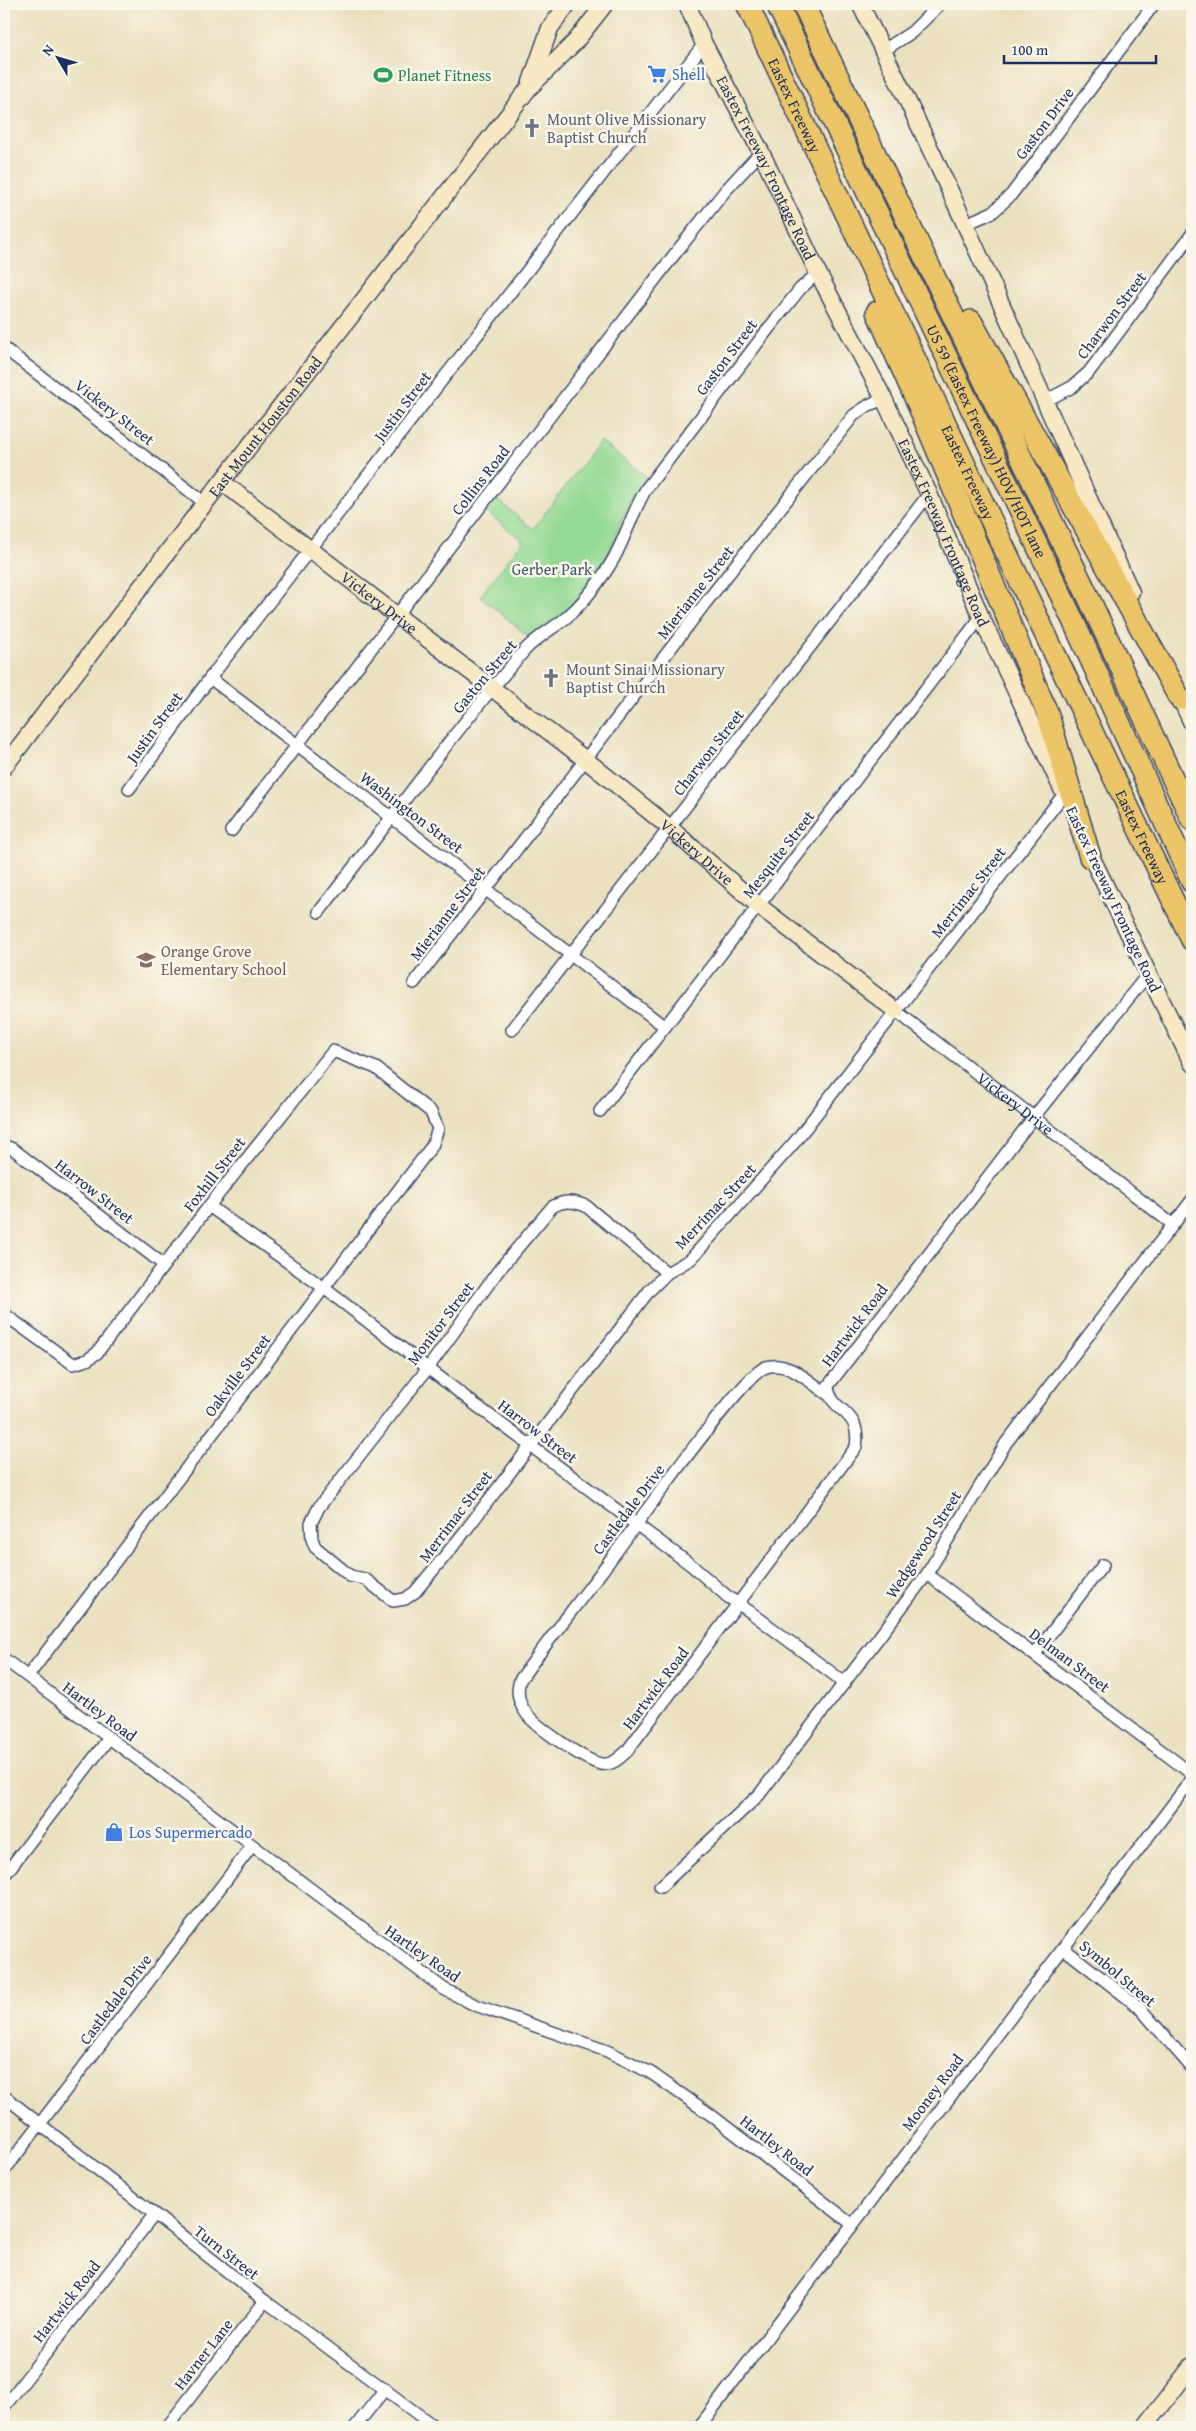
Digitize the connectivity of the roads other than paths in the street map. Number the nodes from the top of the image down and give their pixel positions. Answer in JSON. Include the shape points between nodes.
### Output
{"nodes":[{"id":1,"x":605,"y":4,"type":"edge"},
{"id":2,"x":674,"y":4,"type":"edge"},
{"id":3,"x":747,"y":4,"type":"edge"},
{"id":4,"x":776,"y":4,"type":"edge"},
{"id":5,"x":803,"y":4,"type":"edge"},
{"id":6,"x":860,"y":4,"type":"edge"},
{"id":7,"x":940,"y":4,"type":"edge"},
{"id":8,"x":1154,"y":4,"type":"edge"},
{"id":9,"x":564,"y":9,"type":"edge"},
{"id":10,"x":689,"y":9,"type":"edge"},
{"id":11,"x":584,"y":31,"type":"junction"},
{"id":12,"x":704,"y":44,"type":"junction"},
{"id":13,"x":884,"y":50,"type":"junction"},
{"id":14,"x":529,"y":88,"type":"junction"},
{"id":15,"x":761,"y":152,"type":"junction"},
{"id":16,"x":839,"y":200,"type":"junction"},
{"id":17,"x":966,"y":224,"type":"junction"},
{"id":18,"x":1192,"y":234,"type":"edge"},
{"id":19,"x":919,"y":244,"type":"junction"},
{"id":20,"x":818,"y":273,"type":"junction"},
{"id":21,"x":4,"y":348,"type":"edge"},
{"id":22,"x":884,"y":398,"type":"junction"},
{"id":23,"x":1043,"y":402,"type":"junction"},
{"id":24,"x":222,"y":482,"type":"junction"},
{"id":25,"x":929,"y":494,"type":"junction"},
{"id":26,"x":206,"y":503,"type":"junction"},
{"id":27,"x":310,"y":550,"type":"junction"},
{"id":28,"x":396,"y":615,"type":"junction"},
{"id":29,"x":981,"y":617,"type":"junction"},
{"id":30,"x":210,"y":678,"type":"junction"},
{"id":31,"x":493,"y":690,"type":"junction"},
{"id":32,"x":1180,"y":699,"type":"junction"},
{"id":33,"x":1192,"y":723,"type":"edge"},
{"id":34,"x":297,"y":745,"type":"junction"},
{"id":35,"x":586,"y":760,"type":"junction"},
{"id":36,"x":4,"y":767,"type":"edge"},
{"id":37,"x":128,"y":789,"type":"dead end"},
{"id":38,"x":1064,"y":794,"type":"junction"},
{"id":39,"x":392,"y":818,"type":"junction"},
{"id":40,"x":1192,"y":820,"type":"edge"},
{"id":41,"x":670,"y":828,"type":"junction"},
{"id":42,"x":230,"y":831,"type":"dead end"},
{"id":43,"x":1090,"y":856,"type":"junction"},
{"id":44,"x":1192,"y":882,"type":"edge"},
{"id":45,"x":486,"y":889,"type":"junction"},
{"id":46,"x":759,"y":906,"type":"junction"},
{"id":47,"x":318,"y":912,"type":"dead end"},
{"id":48,"x":1192,"y":940,"type":"edge"},
{"id":49,"x":571,"y":955,"type":"junction"},
{"id":50,"x":1148,"y":974,"type":"junction"},
{"id":51,"x":414,"y":983,"type":"dead end"},
{"id":52,"x":896,"y":1011,"type":"junction"},
{"id":53,"x":665,"y":1027,"type":"junction"},
{"id":54,"x":512,"y":1030,"type":"dead end"},
{"id":55,"x":1192,"y":1063,"type":"edge"},
{"id":56,"x":409,"y":1094,"type":"joint"},
{"id":57,"x":600,"y":1111,"type":"dead end"},
{"id":58,"x":1033,"y":1118,"type":"junction"},
{"id":59,"x":4,"y":1146,"type":"edge"},
{"id":60,"x":1192,"y":1200,"type":"edge"},
{"id":61,"x":209,"y":1206,"type":"junction"},
{"id":62,"x":1172,"y":1224,"type":"junction"},
{"id":63,"x":164,"y":1265,"type":"junction"},
{"id":64,"x":667,"y":1273,"type":"junction"},
{"id":65,"x":324,"y":1288,"type":"junction"},
{"id":66,"x":4,"y":1314,"type":"edge"},
{"id":67,"x":428,"y":1368,"type":"junction"},
{"id":68,"x":829,"y":1396,"type":"junction"},
{"id":69,"x":530,"y":1445,"type":"junction"},
{"id":70,"x":636,"y":1526,"type":"junction"},
{"id":71,"x":1103,"y":1565,"type":"dead end"},
{"id":72,"x":345,"y":1571,"type":"joint"},
{"id":73,"x":927,"y":1574,"type":"junction"},
{"id":74,"x":739,"y":1605,"type":"junction"},
{"id":75,"x":1035,"y":1654,"type":"junction"},
{"id":76,"x":4,"y":1659,"type":"edge"},
{"id":77,"x":28,"y":1676,"type":"junction"},
{"id":78,"x":845,"y":1684,"type":"junction"},
{"id":79,"x":551,"y":1733,"type":"joint"},
{"id":80,"x":109,"y":1738,"type":"junction"},
{"id":81,"x":1192,"y":1774,"type":"edge"},
{"id":82,"x":1192,"y":1779,"type":"edge"},
{"id":83,"x":252,"y":1846,"type":"junction"},
{"id":84,"x":4,"y":1876,"type":"edge"},
{"id":85,"x":660,"y":1887,"type":"dead end"},
{"id":86,"x":1063,"y":1948,"type":"junction"},
{"id":87,"x":1192,"y":2068,"type":"edge"},
{"id":88,"x":4,"y":2096,"type":"edge"},
{"id":89,"x":41,"y":2124,"type":"junction"},
{"id":90,"x":4,"y":2172,"type":"edge"},
{"id":91,"x":154,"y":2215,"type":"junction"},
{"id":92,"x":852,"y":2224,"type":"junction"},
{"id":93,"x":265,"y":2301,"type":"junction"},
{"id":94,"x":1192,"y":2366,"type":"edge"},
{"id":95,"x":385,"y":2389,"type":"junction"},
{"id":96,"x":4,"y":2407,"type":"edge"},
{"id":97,"x":167,"y":2427,"type":"edge"},
{"id":98,"x":355,"y":2427,"type":"edge"},
{"id":99,"x":435,"y":2427,"type":"edge"},
{"id":100,"x":699,"y":2427,"type":"edge"},
{"id":101,"x":1144,"y":2427,"type":"edge"}],
"edges":[{"from":1,"to":11,"type":"main road","name":"East Mount Houston Road"},
{"from":2,"to":10,"type":"main road"},
{"from":3,"to":16,"type":"highway","name":"Eastex Freeway"},
{"from":4,"to":44,"type":"highway","name":"US 59 (Eastex Freeway) HOV/HOT lane","via":[[1067,607]]},
{"from":5,"to":19,"type":"highway"},
{"from":6,"to":13,"type":"main road"},
{"from":7,"to":13,"type":"street","via":[[912,32]]},
{"from":8,"to":17,"type":"street","name":"Gaston Drive","via":[[1011,195],[993,212]]},
{"from":9,"to":11,"type":"main road"},
{"from":9,"to":14,"type":"main road","name":"East Mount Houston Road","via":[[550,28]]},
{"from":10,"to":12,"type":"main road","name":"Eastex Freeway Frontage Road"},
{"from":11,"to":14,"type":"main road","name":"East Mount Houston Road"},
{"from":12,"to":15,"type":"main road","name":"Eastex Freeway Frontage Road"},
{"from":12,"to":27,"type":"street","name":"Justin Street"},
{"from":13,"to":17,"type":"main road"},
{"from":14,"to":24,"type":"main road","name":"East Mount Houston Road"},
{"from":15,"to":20,"type":"main road","name":"Eastex Freeway Frontage Road"},
{"from":15,"to":28,"type":"street","name":"Collins Road","via":[[724,191]]},
{"from":16,"to":43,"type":"highway","via":[[843,238],[918,404],[1048,715]]},
{"from":16,"to":48,"type":"highway","name":"Eastex Freeway"},
{"from":17,"to":23,"type":"main road"},
{"from":18,"to":23,"type":"street","name":"Charwon Street","via":[[1088,372],[1072,386]]},
{"from":19,"to":32,"type":"highway","via":[[951,285]]},
{"from":19,"to":40,"type":"highway"},
{"from":20,"to":22,"type":"main road","name":"Eastex Freeway Frontage Road"},
{"from":20,"to":31,"type":"street","name":"Gaston Street","via":[[774,321],[646,489],[606,572],[584,601],[527,648]]},
{"from":21,"to":26,"type":"street","name":"Vickery Street"},
{"from":22,"to":25,"type":"main road","name":"Eastex Freeway Frontage Road"},
{"from":22,"to":35,"type":"street","name":"Mierianne Street","via":[[854,416]]},
{"from":23,"to":32,"type":"main road"},
{"from":24,"to":26,"type":"main road","name":"East Mount Houston Road"},
{"from":24,"to":27,"type":"main road","name":"Vickery Drive"},
{"from":25,"to":29,"type":"main road","name":"Eastex Freeway Frontage Road"},
{"from":25,"to":41,"type":"street","name":"Charwon Street"},
{"from":26,"to":36,"type":"main road","name":"East Mount Houston Road"},
{"from":27,"to":28,"type":"main road","name":"Vickery Drive"},
{"from":27,"to":30,"type":"street","name":"Justin Street"},
{"from":28,"to":31,"type":"main road","name":"Vickery Drive"},
{"from":28,"to":34,"type":"street","name":"Collins Road"},
{"from":29,"to":38,"type":"main road","name":"Eastex Freeway Frontage Road"},
{"from":29,"to":46,"type":"street","name":"Mesquite Street"},
{"from":30,"to":34,"type":"street","name":"Washington Street"},
{"from":30,"to":37,"type":"street","name":"Justin Street"},
{"from":31,"to":35,"type":"main road","name":"Vickery Drive"},
{"from":31,"to":39,"type":"street","name":"Gaston Street"},
{"from":32,"to":33,"type":"main road"},
{"from":34,"to":39,"type":"street","name":"Washington Street"},
{"from":34,"to":42,"type":"street","name":"Collins Road"},
{"from":35,"to":41,"type":"main road","name":"Vickery Drive"},
{"from":35,"to":45,"type":"street","name":"Mierianne Street"},
{"from":38,"to":43,"type":"main road","name":"Eastex Freeway Frontage Road"},
{"from":38,"to":52,"type":"street","name":"Merrimac Street"},
{"from":39,"to":45,"type":"street","name":"Washington Street"},
{"from":39,"to":47,"type":"street","name":"Gaston Street"},
{"from":41,"to":46,"type":"main road","name":"Vickery Drive"},
{"from":41,"to":49,"type":"street","name":"Charwon Street"},
{"from":43,"to":50,"type":"main road","name":"Eastex Freeway Frontage Road"},
{"from":45,"to":49,"type":"street","name":"Washington Street"},
{"from":45,"to":51,"type":"street","name":"Mierianne Street"},
{"from":46,"to":52,"type":"main road","name":"Vickery Drive"},
{"from":46,"to":53,"type":"street","name":"Mesquite Street"},
{"from":49,"to":53,"type":"street","name":"Washington Street"},
{"from":49,"to":54,"type":"street","name":"Charwon Street"},
{"from":50,"to":55,"type":"main road","name":"Eastex Freeway Frontage Road"},
{"from":50,"to":58,"type":"street","name":"Hartwick Road"},
{"from":52,"to":58,"type":"street","name":"Vickery Drive"},
{"from":52,"to":64,"type":"street","name":"Merrimac Street","via":[[794,1143],[690,1260]]},
{"from":53,"to":57,"type":"street","name":"Mesquite Street"},
{"from":56,"to":61,"type":"street","name":"Foxhill Street","via":[[376,1068],[333,1051]]},
{"from":56,"to":65,"type":"street","name":"Oakville Street","via":[[431,1112],[436,1120],[436,1137]]},
{"from":58,"to":62,"type":"street","name":"Vickery Drive"},
{"from":58,"to":68,"type":"street","name":"Hartwick Road","via":[[834,1376],[828,1386]]},
{"from":59,"to":63,"type":"street","name":"Harrow Street","via":[[13,1149]]},
{"from":60,"to":62,"type":"street","name":"Wedgewood Street"},
{"from":61,"to":63,"type":"street","name":"Foxhill Street"},
{"from":61,"to":65,"type":"street","name":"Harrow Street"},
{"from":62,"to":73,"type":"street","name":"Wedgewood Street","via":[[1006,1443]]},
{"from":63,"to":66,"type":"street","name":"Foxhill Street","via":[[97,1353],[87,1360],[73,1364]]},
{"from":64,"to":67,"type":"street","name":"Monitor Street","via":[[586,1206],[572,1201],[559,1203],[544,1215],[498,1271]]},
{"from":64,"to":69,"type":"street","name":"Merrimac Street","via":[[626,1319]]},
{"from":65,"to":67,"type":"street","name":"Harrow Street"},
{"from":65,"to":77,"type":"street","name":"Oakville Street"},
{"from":67,"to":69,"type":"street","name":"Harrow Street"},
{"from":67,"to":72,"type":"street","name":"Monitor Street","via":[[314,1514],[310,1531],[315,1547]]},
{"from":68,"to":70,"type":"street","name":"Castledale Drive","via":[[790,1368],[778,1365],[758,1371],[691,1451]]},
{"from":68,"to":74,"type":"street","name":"Hartwick Road","via":[[852,1420],[858,1433],[856,1447]]},
{"from":69,"to":70,"type":"street","name":"Harrow Street"},
{"from":69,"to":72,"type":"street","name":"Merrimac Street","via":[[428,1578],[405,1599],[393,1601],[365,1579],[350,1576]]},
{"from":70,"to":74,"type":"street","name":"Harrow Street","via":[[691,1565]]},
{"from":70,"to":79,"type":"street","name":"Castledale Drive","via":[[520,1680],[517,1691],[522,1706]]},
{"from":71,"to":75,"type":"street"},
{"from":73,"to":75,"type":"street","name":"Delman Street"},
{"from":73,"to":78,"type":"street","name":"Wedgewood Street"},
{"from":74,"to":78,"type":"street","name":"Harrow Street"},
{"from":74,"to":79,"type":"street","name":"Hartwick Road","via":[[618,1760],[603,1765],[582,1757]]},
{"from":75,"to":81,"type":"street","name":"Delman Street"},
{"from":76,"to":77,"type":"street","name":"Hartley Road"},
{"from":77,"to":80,"type":"street","name":"Hartley Road"},
{"from":78,"to":85,"type":"street","name":"Wedgewood Street","via":[[759,1795]]},
{"from":80,"to":83,"type":"street","name":"Hartley Road"},
{"from":80,"to":84,"type":"street"},
{"from":82,"to":86,"type":"street","name":"Mooney Road"},
{"from":83,"to":89,"type":"street","name":"Castledale Drive"},
{"from":83,"to":92,"type":"street","name":"Hartley Road","via":[[458,1998],[607,2051],[651,2073],[712,2115]]},
{"from":86,"to":87,"type":"street","name":"Symbol Street","via":[[1139,2007]]},
{"from":86,"to":92,"type":"street","name":"Mooney Road"},
{"from":88,"to":89,"type":"street","name":"Turn Street"},
{"from":89,"to":90,"type":"street","name":"Castledale Drive"},
{"from":89,"to":91,"type":"street","name":"Turn Street"},
{"from":91,"to":93,"type":"street","name":"Turn Street"},
{"from":91,"to":96,"type":"street","name":"Hartwick Road"},
{"from":92,"to":100,"type":"street","name":"Mooney Road"},
{"from":93,"to":95,"type":"street","name":"Turn Street"},
{"from":93,"to":97,"type":"street","name":"Havner Lane"},
{"from":94,"to":101,"type":"main road"},
{"from":95,"to":98,"type":"street"},
{"from":95,"to":99,"type":"street","name":"Turn Street"}]}
